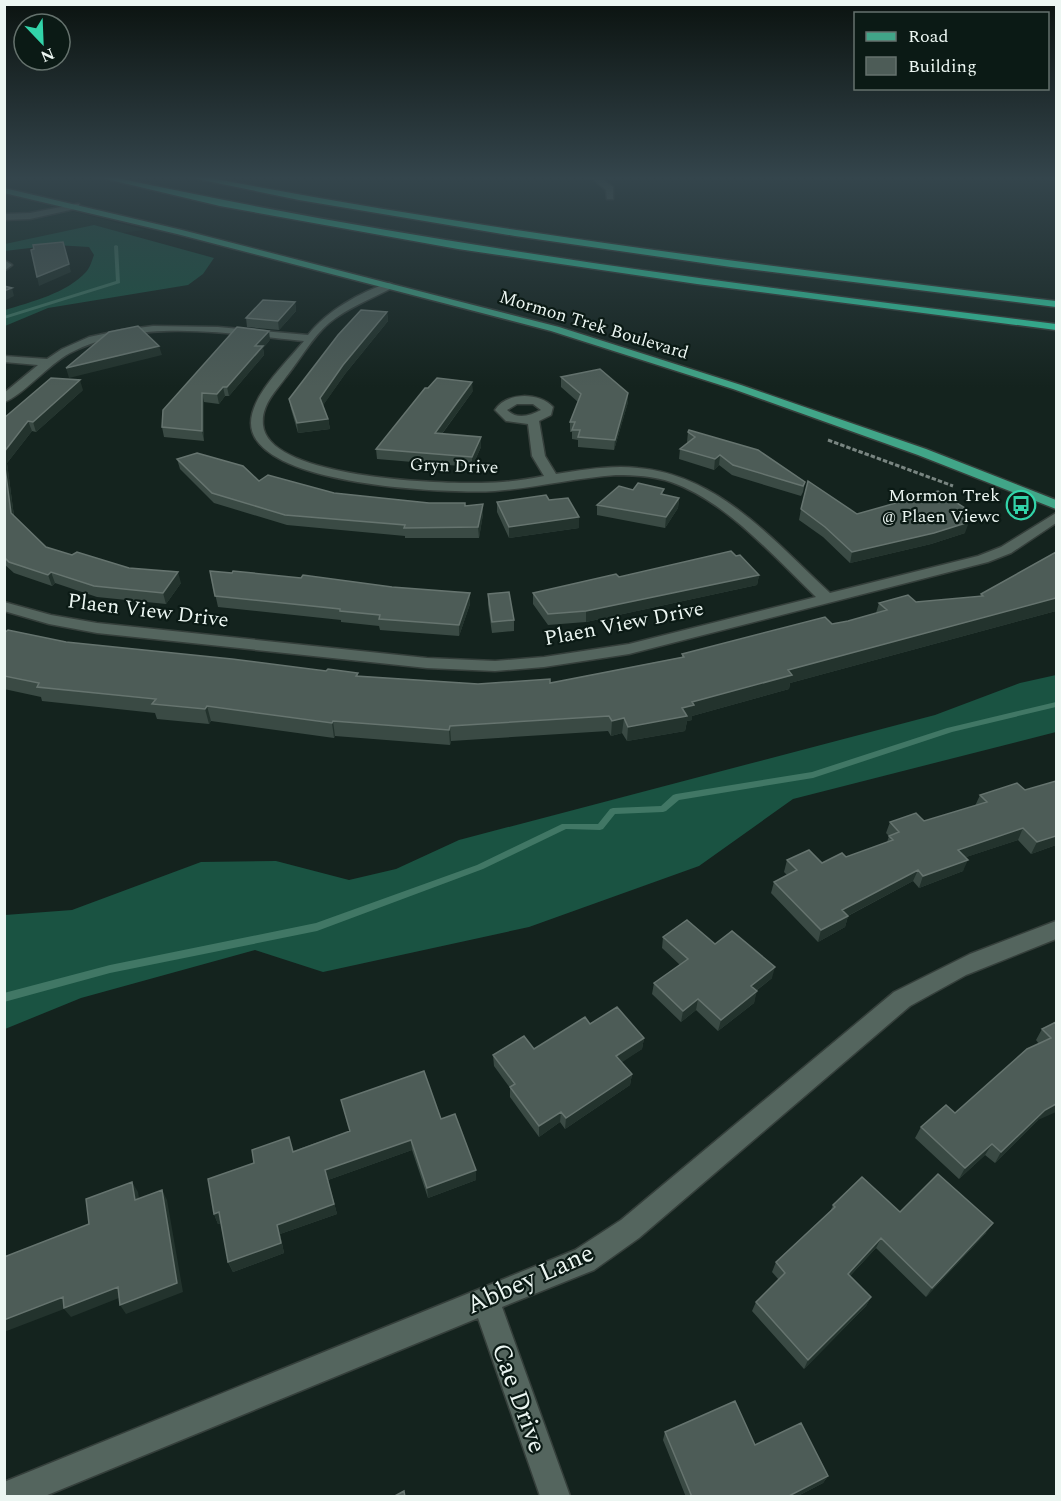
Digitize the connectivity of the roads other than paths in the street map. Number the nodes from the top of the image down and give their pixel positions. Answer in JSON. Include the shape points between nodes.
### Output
{"nodes":[{"id":1,"x":237,"y":247,"type":"edge"},
{"id":2,"x":467,"y":247,"type":"edge"},
{"id":3,"x":604,"y":247,"type":"edge"},
{"id":4,"x":4,"y":263,"type":"edge"},
{"id":5,"x":4,"y":268,"type":"edge"},
{"id":6,"x":389,"y":286,"type":"junction"},
{"id":7,"x":1056,"y":304,"type":"edge"},
{"id":8,"x":1056,"y":327,"type":"edge"},
{"id":9,"x":309,"y":338,"type":"junction"},
{"id":10,"x":4,"y":358,"type":"edge"},
{"id":11,"x":48,"y":362,"type":"junction"},
{"id":12,"x":4,"y":399,"type":"edge"},
{"id":13,"x":532,"y":420,"type":"dead end"},
{"id":14,"x":552,"y":478,"type":"junction"},
{"id":15,"x":1056,"y":506,"type":"edge"},
{"id":16,"x":1056,"y":518,"type":"edge"},
{"id":17,"x":827,"y":599,"type":"junction"},
{"id":18,"x":4,"y":606,"type":"edge"},
{"id":19,"x":1056,"y":930,"type":"edge"},
{"id":20,"x":485,"y":1299,"type":"junction"},
{"id":21,"x":8,"y":1497,"type":"edge"},
{"id":22,"x":555,"y":1497,"type":"edge"}],
"edges":[{"from":1,"to":6,"type":"main road","name":"Mormon Trek Boulevard"},
{"from":2,"to":8,"type":"highway","via":[[707,283]]},
{"from":3,"to":7,"type":"highway"},
{"from":4,"to":5,"type":"street"},
{"from":6,"to":9,"type":"street","name":"Gryn Drive","via":[[333,315]]},
{"from":6,"to":15,"type":"main road","name":"Mormon Trek Boulevard","via":[[513,317],[661,361],[922,452]]},
{"from":9,"to":11,"type":"street","via":[[191,330],[131,331],[89,341]]},
{"from":9,"to":14,"type":"street","name":"Gryn Drive","via":[[256,413],[261,438],[292,463],[333,475],[465,488]]},
{"from":10,"to":11,"type":"street"},
{"from":11,"to":12,"type":"street"},
{"from":13,"to":14,"type":"street","via":[[537,428],[541,464]]},
{"from":14,"to":17,"type":"street","name":"Gryn Drive","via":[[631,471],[683,481],[727,507]]},
{"from":16,"to":17,"type":"street","name":"Plaen View Drive","via":[[983,560]]},
{"from":17,"to":18,"type":"street","name":"Plaen View Drive","via":[[611,652],[495,666],[427,663],[97,628]]},
{"from":19,"to":20,"type":"street","name":"Abbey Lane","via":[[980,958],[902,999],[630,1229],[584,1260]]},
{"from":20,"to":21,"type":"street","name":"Abbey Lane"},
{"from":20,"to":22,"type":"street","name":"Cae Drive"}]}
